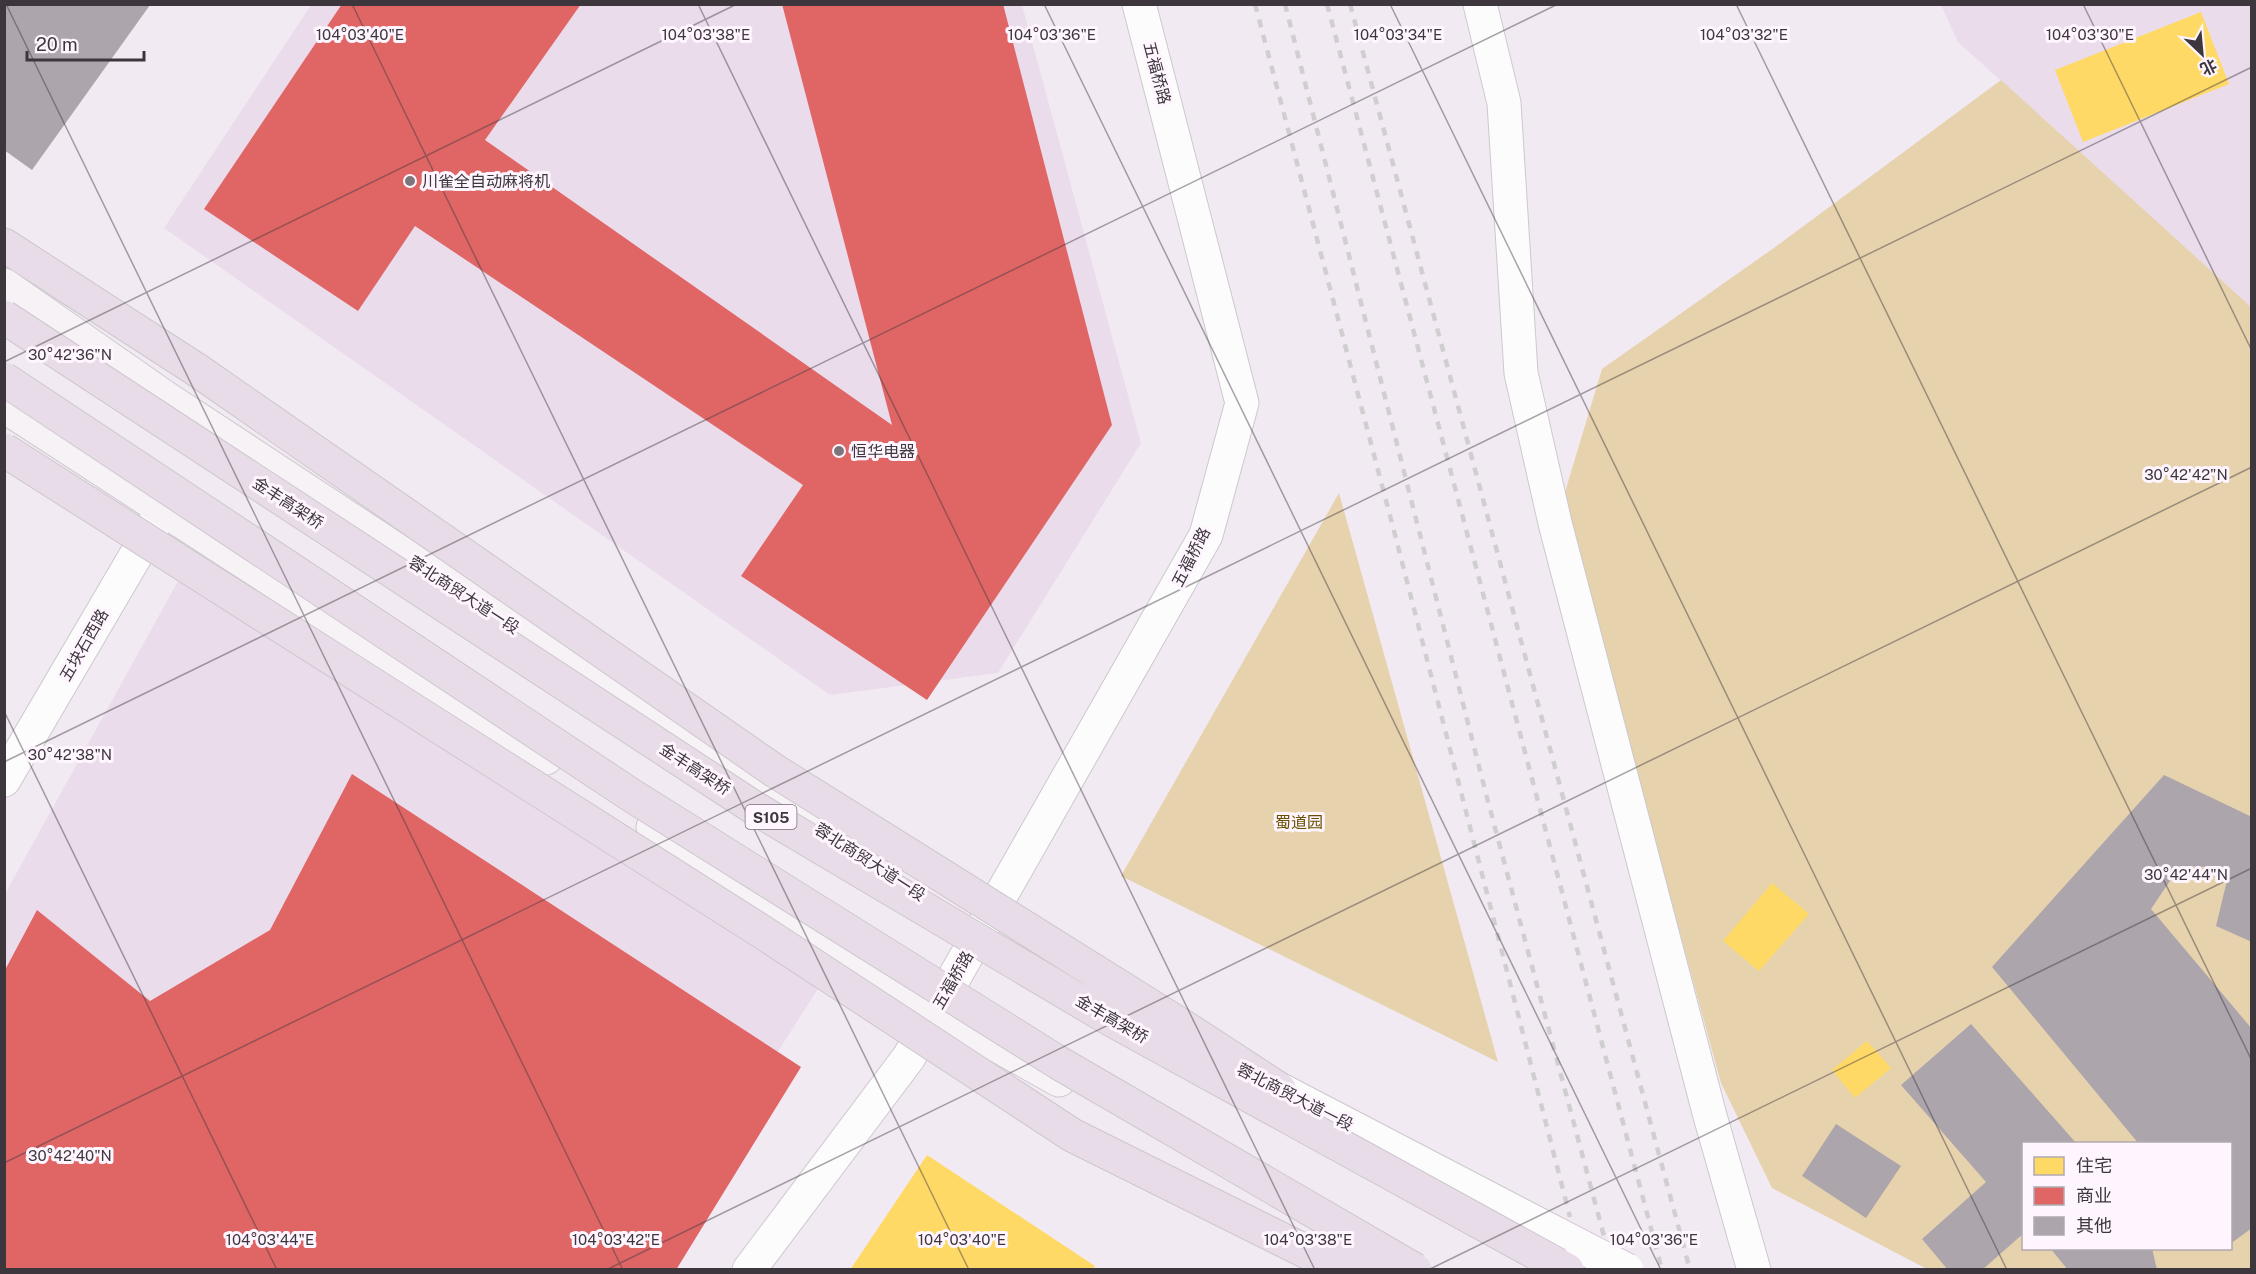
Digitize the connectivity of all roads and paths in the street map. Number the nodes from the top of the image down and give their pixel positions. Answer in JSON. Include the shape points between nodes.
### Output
{"nodes":[{"id":1,"x":1139,"y":4,"type":"edge"},
{"id":2,"x":1480,"y":4,"type":"edge"},
{"id":3,"x":4,"y":245,"type":"edge"},
{"id":4,"x":4,"y":285,"type":"edge"},
{"id":5,"x":4,"y":317,"type":"edge"},
{"id":6,"x":4,"y":379,"type":"edge"},
{"id":7,"x":4,"y":406,"type":"edge"},
{"id":8,"x":4,"y":450,"type":"edge"},
{"id":9,"x":163,"y":509,"type":"junction"},
{"id":10,"x":4,"y":780,"type":"edge"},
{"id":11,"x":979,"y":934,"type":"junction"},
{"id":12,"x":935,"y":1011,"type":"junction"},
{"id":13,"x":1500,"y":1233,"type":"junction"},
{"id":14,"x":1574,"y":1258,"type":"edge"},
{"id":15,"x":749,"y":1269,"type":"edge"},
{"id":16,"x":1398,"y":1269,"type":"edge"},
{"id":17,"x":1405,"y":1269,"type":"edge"},
{"id":18,"x":1415,"y":1269,"type":"edge"},
{"id":19,"x":1627,"y":1269,"type":"edge"},
{"id":20,"x":1754,"y":1269,"type":"edge"}],
"edges":[{"from":1,"to":11,"type":"street","name":"五福桥路","via":[[1242,403],[1206,535]]},
{"from":2,"to":20,"type":"street","via":[[1504,103],[1521,373],[1558,535],[1710,1116]]},
{"from":3,"to":13,"type":"highway","bridge":true,"via":[[197,370],[776,771],[1184,1027]]},
{"from":4,"to":11,"type":"main road","name":"蓉北商贸大道一段","via":[[166,398]]},
{"from":5,"to":13,"type":"highway","name":"金丰高架桥","number":"S105","bridge":true,"via":[[753,807],[1112,1020]]},
{"from":6,"to":18,"type":"highway","bridge":true,"via":[[631,795],[1059,1063]]},
{"from":7,"to":9,"type":"main road"},
{"from":8,"to":17,"type":"highway","bridge":true,"via":[[747,922],[1072,1135],[1319,1258]]},
{"from":9,"to":10,"type":"street","name":"五块石西路"},
{"from":9,"to":12,"type":"main road"},
{"from":11,"to":12,"type":"street","name":"五福桥路"},
{"from":11,"to":14,"type":"street","name":"蓉北商贸大道一段"},
{"from":12,"to":15,"type":"street","name":"五福桥路","via":[[909,1057]]},
{"from":12,"to":16,"type":"main road"},
{"from":13,"to":14,"type":"highway","name":"金丰高架桥","number":"S105","bridge":true},
{"from":14,"to":19,"type":"street","name":"蓉北商贸大道一段","bridge":true}]}
